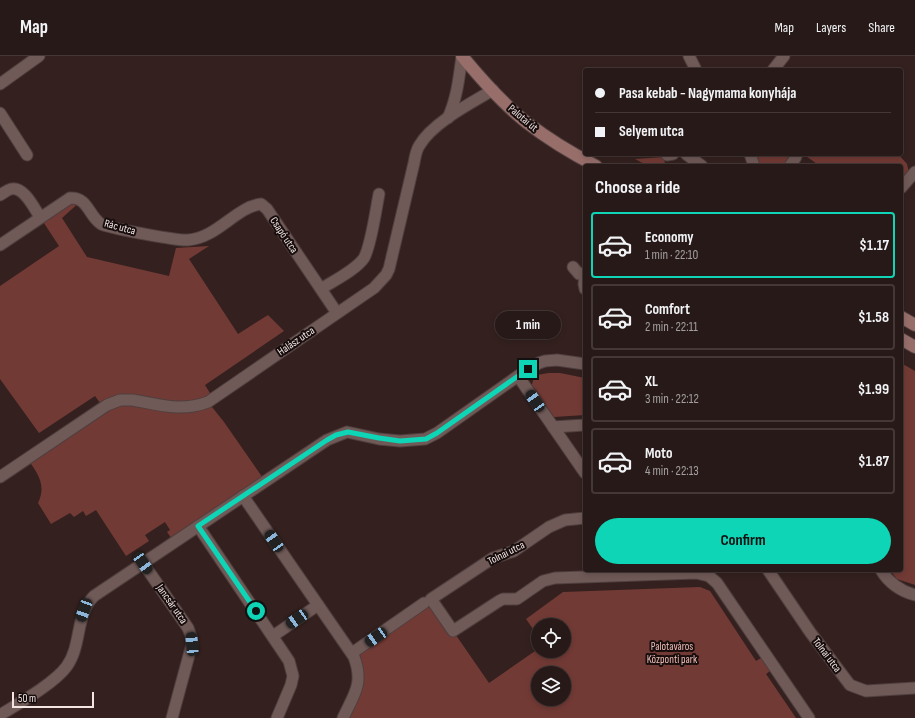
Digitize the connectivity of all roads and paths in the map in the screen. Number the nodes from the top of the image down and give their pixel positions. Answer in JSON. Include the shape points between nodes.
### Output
{"nodes":[{"id":1,"x":39,"y":56,"type":"edge"},
{"id":2,"x":462,"y":56,"type":"edge"},
{"id":3,"x":689,"y":56,"type":"edge"},
{"id":4,"x":784,"y":56,"type":"edge"},
{"id":5,"x":695,"y":68,"type":"edge"},
{"id":6,"x":775,"y":68,"type":"edge"},
{"id":7,"x":0,"y":84,"type":"edge"},
{"id":8,"x":493,"y":90,"type":"junction"},
{"id":9,"x":0,"y":113,"type":"edge"},
{"id":10,"x":448,"y":118,"type":"junction"},
{"id":11,"x":27,"y":155,"type":"dead end"},
{"id":12,"x":689,"y":156,"type":"edge"},
{"id":13,"x":592,"y":164,"type":"edge"},
{"id":14,"x":699,"y":164,"type":"edge"},
{"id":15,"x":915,"y":172,"type":"edge"},
{"id":16,"x":903,"y":186,"type":"edge"},
{"id":17,"x":379,"y":194,"type":"dead end"},
{"id":18,"x":0,"y":196,"type":"edge"},
{"id":19,"x":40,"y":217,"type":"junction"},
{"id":20,"x":213,"y":232,"type":"joint"},
{"id":21,"x":0,"y":245,"type":"edge"},
{"id":22,"x":573,"y":267,"type":"dead end"},
{"id":23,"x":583,"y":275,"type":"edge"},
{"id":24,"x":321,"y":290,"type":"junction"},
{"id":25,"x":337,"y":313,"type":"junction"},
{"id":26,"x":903,"y":318,"type":"edge"},
{"id":27,"x":915,"y":326,"type":"edge"},
{"id":28,"x":903,"y":339,"type":"edge"},
{"id":29,"x":915,"y":347,"type":"edge"},
{"id":30,"x":583,"y":364,"type":"edge"},
{"id":31,"x":518,"y":376,"type":"junction"},
{"id":32,"x":583,"y":425,"type":"edge"},
{"id":33,"x":553,"y":427,"type":"junction"},
{"id":34,"x":583,"y":470,"type":"edge"},
{"id":35,"x":0,"y":477,"type":"edge"},
{"id":36,"x":243,"y":496,"type":"junction"},
{"id":37,"x":583,"y":518,"type":"edge"},
{"id":38,"x":198,"y":526,"type":"junction"},
{"id":39,"x":143,"y":563,"type":"junction"},
{"id":40,"x":769,"y":572,"type":"edge"},
{"id":41,"x":882,"y":572,"type":"edge"},
{"id":42,"x":915,"y":595,"type":"edge"},
{"id":43,"x":428,"y":601,"type":"junction"},
{"id":44,"x":318,"y":605,"type":"junction"},
{"id":45,"x":273,"y":636,"type":"junction"},
{"id":46,"x":352,"y":653,"type":"junction"},
{"id":47,"x":915,"y":688,"type":"edge"},
{"id":48,"x":0,"y":715,"type":"edge"},
{"id":49,"x":172,"y":718,"type":"edge"},
{"id":50,"x":277,"y":718,"type":"edge"},
{"id":51,"x":343,"y":718,"type":"edge"},
{"id":52,"x":809,"y":718,"type":"edge"}],
"edges":[{"from":1,"to":7,"type":"street"},
{"from":2,"to":8,"type":"main road","name":"Palotai út"},
{"from":2,"to":10,"type":"street","via":[[457,92]]},
{"from":3,"to":5,"type":"street"},
{"from":4,"to":6,"type":"street"},
{"from":8,"to":10,"type":"street","name":"Halász utca"},
{"from":8,"to":13,"type":"main road","name":"Palotai út","via":[[526,121],[558,145]]},
{"from":9,"to":11,"type":"street"},
{"from":10,"to":25,"type":"street","name":"Halász utca","via":[[424,139],[416,154],[386,275],[374,288]]},
{"from":12,"to":14,"type":"street"},
{"from":15,"to":16,"type":"street"},
{"from":17,"to":24,"type":"street","via":[[364,258]]},
{"from":18,"to":19,"type":"street","via":[[9,189],[16,188],[23,192]]},
{"from":19,"to":20,"type":"street","name":"Rác utca","via":[[64,201],[77,198],[82,200],[101,224],[112,228],[176,240],[188,240]]},
{"from":19,"to":21,"type":"street"},
{"from":20,"to":24,"type":"street","name":"Csapó utca","via":[[252,205],[261,204],[267,209]]},
{"from":22,"to":23,"type":"street"},
{"from":24,"to":25,"type":"street","name":"Csapó utca"},
{"from":25,"to":35,"type":"street","name":"Halász utca","via":[[208,402],[182,408],[133,400],[114,402]]},
{"from":26,"to":27,"type":"main road"},
{"from":28,"to":29,"type":"main road"},
{"from":30,"to":31,"type":"street","via":[[552,360],[539,363]]},
{"from":31,"to":33,"type":"street"},
{"from":31,"to":36,"type":"street","via":[[426,439],[400,441],[348,432],[336,435]]},
{"from":32,"to":33,"type":"street"},
{"from":33,"to":34,"type":"street"},
{"from":36,"to":38,"type":"street"},
{"from":36,"to":44,"type":"street"},
{"from":37,"to":43,"type":"street","name":"Tolnai utca","via":[[565,520],[549,527],[514,551],[493,558]]},
{"from":38,"to":39,"type":"street"},
{"from":38,"to":45,"type":"street"},
{"from":39,"to":48,"type":"street","via":[[94,596],[80,621],[73,653],[67,666],[58,676]]},
{"from":39,"to":49,"type":"street","name":"Jancsár utca","via":[[191,636],[192,644]]},
{"from":40,"to":47,"type":"street","name":"Tolnai utca","via":[[850,685],[866,691]]},
{"from":41,"to":42,"type":"street","via":[[894,586]]},
{"from":43,"to":46,"type":"street","name":"Tolnai utca"},
{"from":43,"to":52,"type":"street","via":[[453,631],[499,601],[517,599],[543,581],[554,578],[696,573],[709,576],[717,582]]},
{"from":44,"to":45,"type":"street"},
{"from":44,"to":46,"type":"street"},
{"from":45,"to":50,"type":"street","via":[[289,661],[293,676]]},
{"from":46,"to":51,"type":"street","via":[[359,678]]}]}
